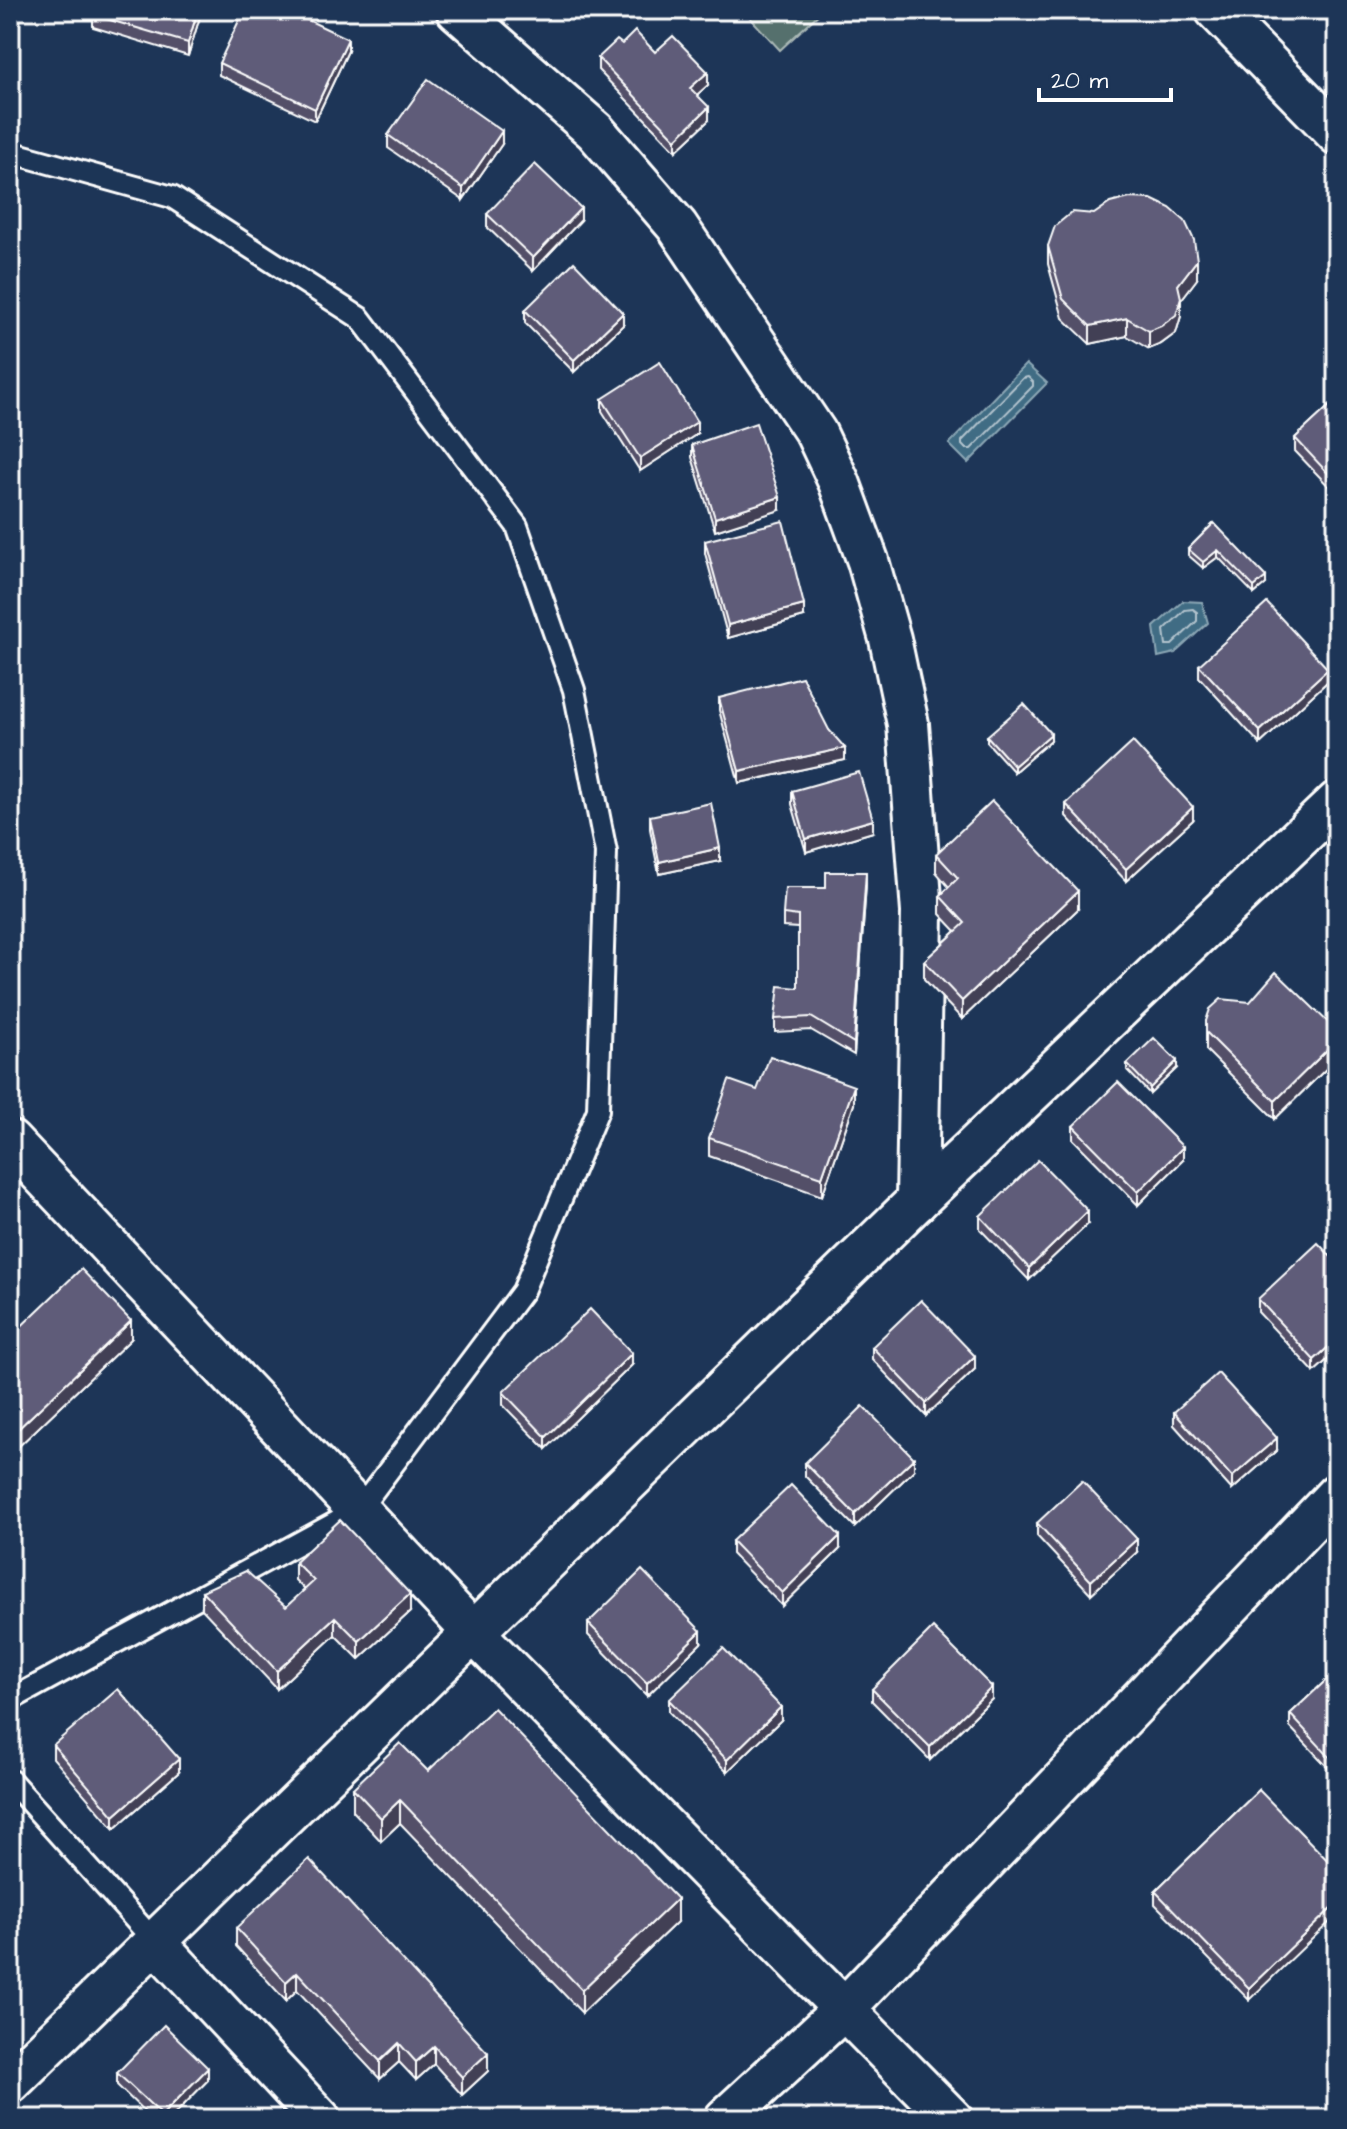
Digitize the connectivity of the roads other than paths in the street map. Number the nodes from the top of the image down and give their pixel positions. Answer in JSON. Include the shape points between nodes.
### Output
{"nodes":[{"id":1,"x":457,"y":10,"type":"edge"},
{"id":2,"x":1216,"y":10,"type":"edge"},
{"id":3,"x":1337,"y":134,"type":"edge"},
{"id":4,"x":10,"y":152,"type":"edge"},
{"id":5,"x":1337,"y":802,"type":"edge"},
{"id":6,"x":10,"y":1141,"type":"edge"},
{"id":7,"x":917,"y":1201,"type":"junction"},
{"id":8,"x":1337,"y":1494,"type":"edge"},
{"id":9,"x":359,"y":1510,"type":"junction"},
{"id":10,"x":474,"y":1633,"type":"junction"},
{"id":11,"x":10,"y":1700,"type":"edge"},
{"id":12,"x":10,"y":1780,"type":"edge"},
{"id":13,"x":156,"y":1943,"type":"junction"},
{"id":14,"x":844,"y":2009,"type":"junction"},
{"id":15,"x":10,"y":2083,"type":"edge"},
{"id":16,"x":320,"y":2119,"type":"edge"},
{"id":17,"x":725,"y":2119,"type":"edge"},
{"id":18,"x":952,"y":2119,"type":"edge"}],
"edges":[{"from":1,"to":7,"type":"street","via":[[595,131],[677,226],[816,433],[839,482],[868,561],[908,724],[922,912]]},
{"from":2,"to":3,"type":"street"},
{"from":4,"to":9,"type":"lane","via":[[172,197],[360,318],[517,526],[574,690],[606,852],[598,1110],[523,1291]]},
{"from":5,"to":7,"type":"street"},
{"from":6,"to":9,"type":"street"},
{"from":7,"to":10,"type":"street"},
{"from":8,"to":14,"type":"street"},
{"from":9,"to":10,"type":"street"},
{"from":9,"to":11,"type":"lane"},
{"from":10,"to":13,"type":"street"},
{"from":10,"to":14,"type":"street"},
{"from":12,"to":13,"type":"lane"},
{"from":13,"to":15,"type":"street"},
{"from":13,"to":16,"type":"street"},
{"from":14,"to":17,"type":"street"},
{"from":14,"to":18,"type":"street"}]}
